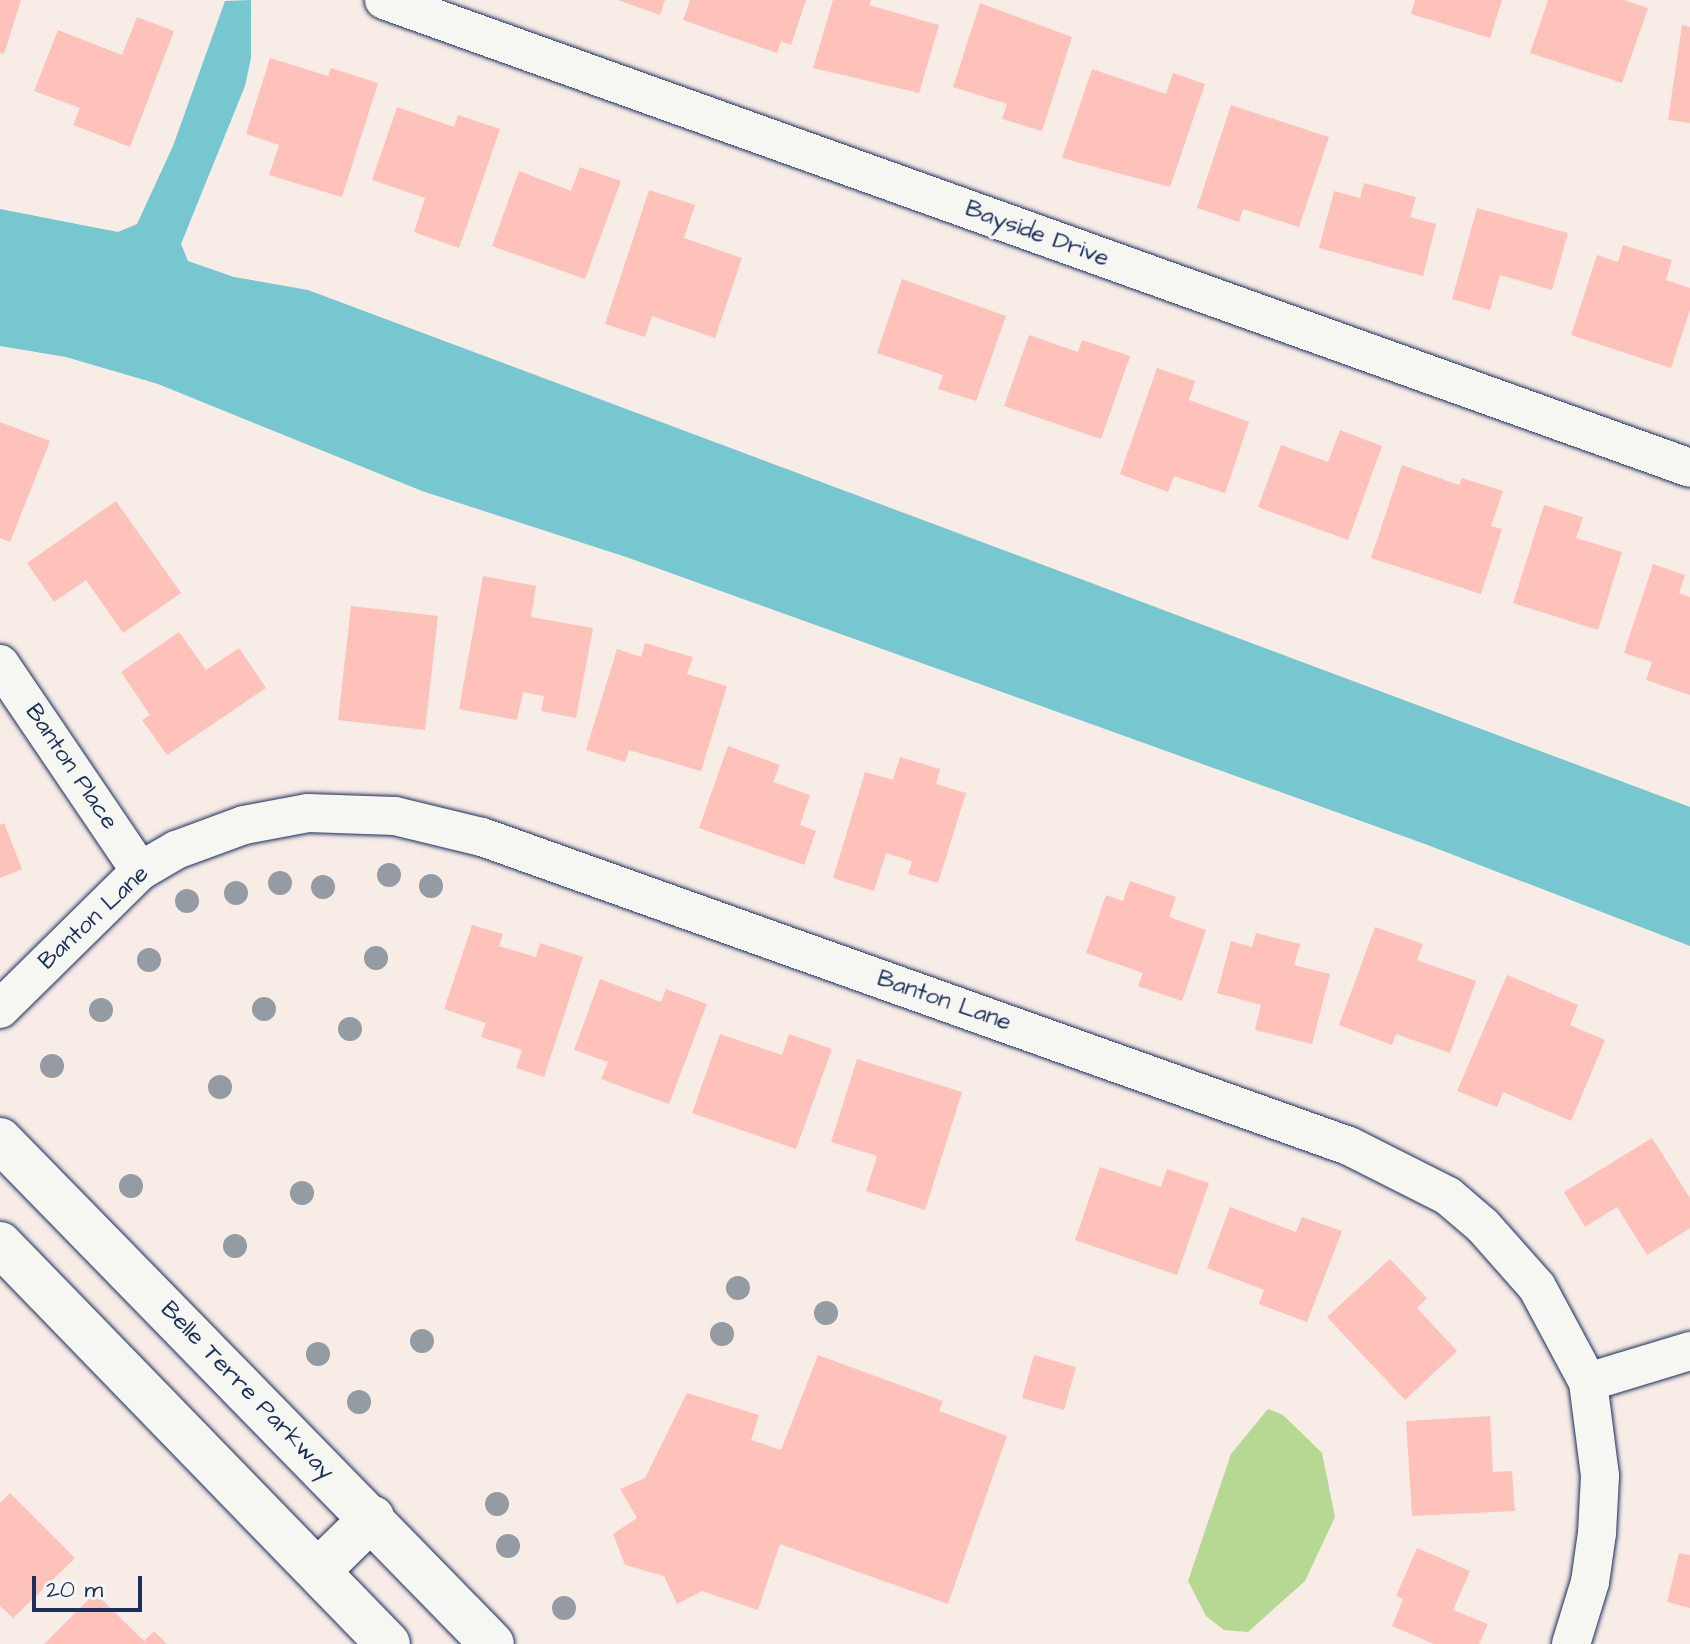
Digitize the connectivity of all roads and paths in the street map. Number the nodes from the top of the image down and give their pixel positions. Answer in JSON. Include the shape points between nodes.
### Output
{"nodes":[{"id":1,"x":384,"y":0,"type":"edge"},
{"id":2,"x":1690,"y":468,"type":"edge"},
{"id":3,"x":0,"y":664,"type":"edge"},
{"id":4,"x":140,"y":871,"type":"junction"},
{"id":5,"x":0,"y":1009,"type":"edge"},
{"id":6,"x":0,"y":1140,"type":"edge"},
{"id":7,"x":0,"y":1244,"type":"edge"},
{"id":8,"x":1690,"y":1351,"type":"edge"},
{"id":9,"x":1588,"y":1382,"type":"junction"},
{"id":10,"x":372,"y":1518,"type":"junction"},
{"id":11,"x":318,"y":1571,"type":"junction"},
{"id":12,"x":388,"y":1644,"type":"edge"},
{"id":13,"x":492,"y":1644,"type":"edge"},
{"id":14,"x":1571,"y":1644,"type":"edge"}],
"edges":[{"from":1,"to":2,"type":"street","name":"Bayside Drive"},
{"from":3,"to":4,"type":"street","name":"Banton Place"},
{"from":4,"to":5,"type":"street","name":"Banton Lane"},
{"from":4,"to":9,"type":"street","name":"Banton Lane","via":[[220,832],[308,813],[395,816],[482,837],[1335,1141],[1403,1172],[1448,1196],[1509,1255],[1543,1298]]},
{"from":6,"to":10,"type":"main road","name":"Belle Terre Parkway"},
{"from":7,"to":11,"type":"main road"},
{"from":8,"to":9,"type":"street"},
{"from":9,"to":14,"type":"street","name":"Banton Lane","via":[[1600,1476],[1597,1533],[1590,1582]]},
{"from":10,"to":11,"type":"main road"},
{"from":10,"to":13,"type":"main road","name":"Belle Terre Parkway"},
{"from":11,"to":12,"type":"main road"}]}
